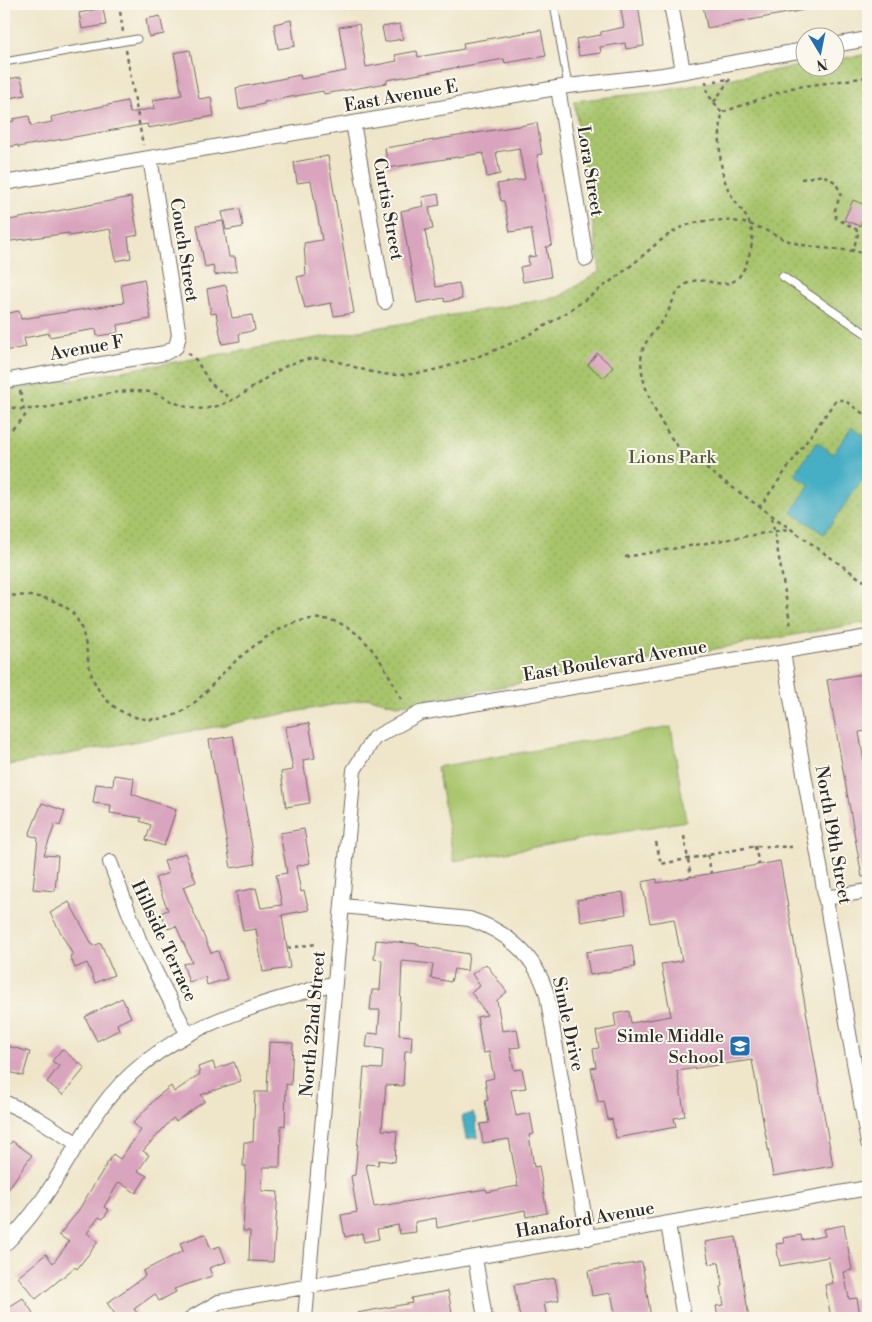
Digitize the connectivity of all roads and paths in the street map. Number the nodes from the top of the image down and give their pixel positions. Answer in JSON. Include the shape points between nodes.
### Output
{"nodes":[{"id":1,"x":119,"y":4,"type":"edge"},
{"id":2,"x":554,"y":4,"type":"edge"},
{"id":3,"x":671,"y":4,"type":"edge"},
{"id":4,"x":137,"y":39,"type":"dead end"},
{"id":5,"x":868,"y":39,"type":"edge"},
{"id":6,"x":125,"y":42,"type":"junction"},
{"id":7,"x":844,"y":43,"type":"edge"},
{"id":8,"x":794,"y":52,"type":"edge"},
{"id":9,"x":4,"y":62,"type":"edge"},
{"id":10,"x":683,"y":72,"type":"junction"},
{"id":11,"x":868,"y":77,"type":"edge"},
{"id":12,"x":563,"y":87,"type":"junction"},
{"id":13,"x":714,"y":103,"type":"junction"},
{"id":14,"x":722,"y":112,"type":"junction"},
{"id":15,"x":353,"y":123,"type":"junction"},
{"id":16,"x":147,"y":159,"type":"junction"},
{"id":17,"x":801,"y":179,"type":"dead end"},
{"id":18,"x":4,"y":183,"type":"edge"},
{"id":19,"x":752,"y":224,"type":"junction"},
{"id":20,"x":853,"y":250,"type":"junction"},
{"id":21,"x":868,"y":254,"type":"edge"},
{"id":22,"x":586,"y":259,"type":"dead end"},
{"id":23,"x":782,"y":276,"type":"dead end"},
{"id":24,"x":385,"y":302,"type":"dead end"},
{"id":25,"x":868,"y":335,"type":"edge"},
{"id":26,"x":176,"y":348,"type":"junction"},
{"id":27,"x":18,"y":379,"type":"junction"},
{"id":28,"x":4,"y":381,"type":"edge"},
{"id":29,"x":232,"y":400,"type":"junction"},
{"id":30,"x":4,"y":406,"type":"edge"},
{"id":31,"x":24,"y":409,"type":"junction"},
{"id":32,"x":868,"y":417,"type":"edge"},
{"id":33,"x":12,"y":429,"type":"dead end"},
{"id":34,"x":759,"y":508,"type":"junction"},
{"id":35,"x":772,"y":517,"type":"junction"},
{"id":36,"x":788,"y":528,"type":"junction"},
{"id":37,"x":774,"y":531,"type":"junction"},
{"id":38,"x":624,"y":557,"type":"dead end"},
{"id":39,"x":868,"y":582,"type":"edge"},
{"id":40,"x":4,"y":596,"type":"edge"},
{"id":41,"x":791,"y":627,"type":"dead end"},
{"id":42,"x":868,"y":637,"type":"edge"},
{"id":43,"x":783,"y":652,"type":"junction"},
{"id":44,"x":400,"y":699,"type":"dead end"},
{"id":45,"x":374,"y":738,"type":"joint"},
{"id":46,"x":684,"y":836,"type":"dead end"},
{"id":47,"x":656,"y":842,"type":"dead end"},
{"id":48,"x":755,"y":846,"type":"junction"},
{"id":49,"x":792,"y":847,"type":"dead end"},
{"id":50,"x":708,"y":855,"type":"junction"},
{"id":51,"x":688,"y":858,"type":"junction"},
{"id":52,"x":110,"y":862,"type":"dead end"},
{"id":53,"x":759,"y":865,"type":"dead end"},
{"id":54,"x":711,"y":873,"type":"dead end"},
{"id":55,"x":691,"y":877,"type":"dead end"},
{"id":56,"x":868,"y":891,"type":"edge"},
{"id":57,"x":826,"y":898,"type":"junction"},
{"id":58,"x":343,"y":906,"type":"junction"},
{"id":59,"x":316,"y":944,"type":"dead end"},
{"id":60,"x":287,"y":948,"type":"dead end"},
{"id":61,"x":335,"y":983,"type":"junction"},
{"id":62,"x":187,"y":1033,"type":"junction"},
{"id":63,"x":4,"y":1102,"type":"edge"},
{"id":64,"x":868,"y":1143,"type":"edge"},
{"id":65,"x":78,"y":1144,"type":"junction"},
{"id":66,"x":868,"y":1188,"type":"edge"},
{"id":67,"x":668,"y":1224,"type":"junction"},
{"id":68,"x":588,"y":1238,"type":"junction"},
{"id":69,"x":4,"y":1245,"type":"edge"},
{"id":70,"x":475,"y":1258,"type":"junction"},
{"id":71,"x":309,"y":1287,"type":"junction"},
{"id":72,"x":191,"y":1318,"type":"edge"},
{"id":73,"x":305,"y":1318,"type":"edge"},
{"id":74,"x":486,"y":1318,"type":"edge"},
{"id":75,"x":684,"y":1318,"type":"edge"}],
"edges":[{"from":1,"to":6,"type":"path"},
{"from":2,"to":12,"type":"lane"},
{"from":3,"to":10,"type":"street"},
{"from":4,"to":6,"type":"lane"},
{"from":5,"to":7,"type":"street"},
{"from":6,"to":9,"type":"lane"},
{"from":6,"to":16,"type":"path"},
{"from":8,"to":10,"type":"street","name":"East Avenue E"},
{"from":10,"to":12,"type":"street","name":"East Avenue E"},
{"from":11,"to":14,"type":"path","via":[[791,88]]},
{"from":12,"to":15,"type":"street","name":"East Avenue E"},
{"from":12,"to":22,"type":"street","name":"Lora Street"},
{"from":13,"to":13,"type":"path","via":[[707,93],[706,79],[718,82],[730,79]]},
{"from":13,"to":14,"type":"path"},
{"from":14,"to":19,"type":"path","via":[[725,183]]},
{"from":15,"to":16,"type":"street","name":"East Avenue E"},
{"from":15,"to":24,"type":"street","name":"Curtis Street"},
{"from":16,"to":18,"type":"street","name":"East Avenue E"},
{"from":16,"to":26,"type":"street","name":"Couch Street","via":[[179,335]]},
{"from":17,"to":20,"type":"path","via":[[822,176],[838,185],[841,192],[836,218],[859,231]]},
{"from":19,"to":20,"type":"path","via":[[799,244]]},
{"from":19,"to":29,"type":"path","via":[[706,221],[675,230],[544,328],[524,340],[484,355],[439,368],[392,375],[322,359],[301,360],[273,372]]},
{"from":19,"to":34,"type":"path","via":[[751,249],[740,276],[731,282],[694,281],[680,287],[648,340],[641,362],[650,396],[675,443]]},
{"from":20,"to":21,"type":"path"},
{"from":23,"to":25,"type":"lane"},
{"from":26,"to":27,"type":"street","name":"Avenue F","via":[[165,353]]},
{"from":26,"to":29,"type":"path","via":[[193,357],[210,383]]},
{"from":27,"to":28,"type":"street","name":"Avenue F"},
{"from":27,"to":31,"type":"path"},
{"from":29,"to":31,"type":"path","via":[[189,409],[148,392],[128,391]]},
{"from":30,"to":31,"type":"path"},
{"from":31,"to":33,"type":"path","via":[[25,416]]},
{"from":32,"to":34,"type":"path","via":[[844,400],[836,400]]},
{"from":34,"to":35,"type":"path"},
{"from":35,"to":36,"type":"path"},
{"from":35,"to":37,"type":"path"},
{"from":36,"to":37,"type":"path"},
{"from":36,"to":39,"type":"path"},
{"from":37,"to":38,"type":"path"},
{"from":37,"to":41,"type":"path"},
{"from":40,"to":44,"type":"path","via":[[37,597],[69,610],[78,623],[90,671],[98,687],[117,710],[138,719],[157,720],[183,712],[258,643],[286,626],[313,619],[335,620],[363,638],[383,664]]},
{"from":42,"to":43,"type":"street","name":"East Boulevard Avenue"},
{"from":43,"to":45,"type":"street","name":"East Boulevard Avenue","via":[[420,713]]},
{"from":43,"to":57,"type":"street","name":"North 19th Street"},
{"from":45,"to":58,"type":"street","name":"North 22nd Street","via":[[354,770]]},
{"from":46,"to":51,"type":"path"},
{"from":47,"to":51,"type":"path","via":[[661,864]]},
{"from":48,"to":49,"type":"path"},
{"from":48,"to":50,"type":"path"},
{"from":48,"to":53,"type":"path"},
{"from":50,"to":51,"type":"path"},
{"from":50,"to":54,"type":"path"},
{"from":51,"to":55,"type":"path"},
{"from":52,"to":62,"type":"street","name":"Hillside Terrace","via":[[140,942]]},
{"from":56,"to":57,"type":"street"},
{"from":57,"to":64,"type":"street","name":"North 19th Street"},
{"from":58,"to":61,"type":"street","name":"North 22nd Street"},
{"from":58,"to":68,"type":"street","name":"Simle Drive","via":[[469,919],[508,937],[532,963],[546,995]]},
{"from":59,"to":60,"type":"path"},
{"from":61,"to":62,"type":"street","via":[[228,1016]]},
{"from":61,"to":71,"type":"street","name":"North 22nd Street"},
{"from":62,"to":65,"type":"street","via":[[153,1054],[129,1075],[100,1110]]},
{"from":63,"to":65,"type":"street","via":[[32,1115]]},
{"from":65,"to":69,"type":"street","via":[[37,1208]]},
{"from":66,"to":67,"type":"street","name":"Hanaford Avenue"},
{"from":67,"to":68,"type":"street","name":"Hanaford Avenue"},
{"from":67,"to":75,"type":"street"},
{"from":68,"to":70,"type":"street","name":"Hanaford Avenue"},
{"from":70,"to":71,"type":"street","name":"Hanaford Avenue"},
{"from":70,"to":74,"type":"street"},
{"from":71,"to":72,"type":"street","name":"Hanaford Avenue","via":[[219,1302]]},
{"from":71,"to":73,"type":"street","name":"North 22nd Street"}]}
